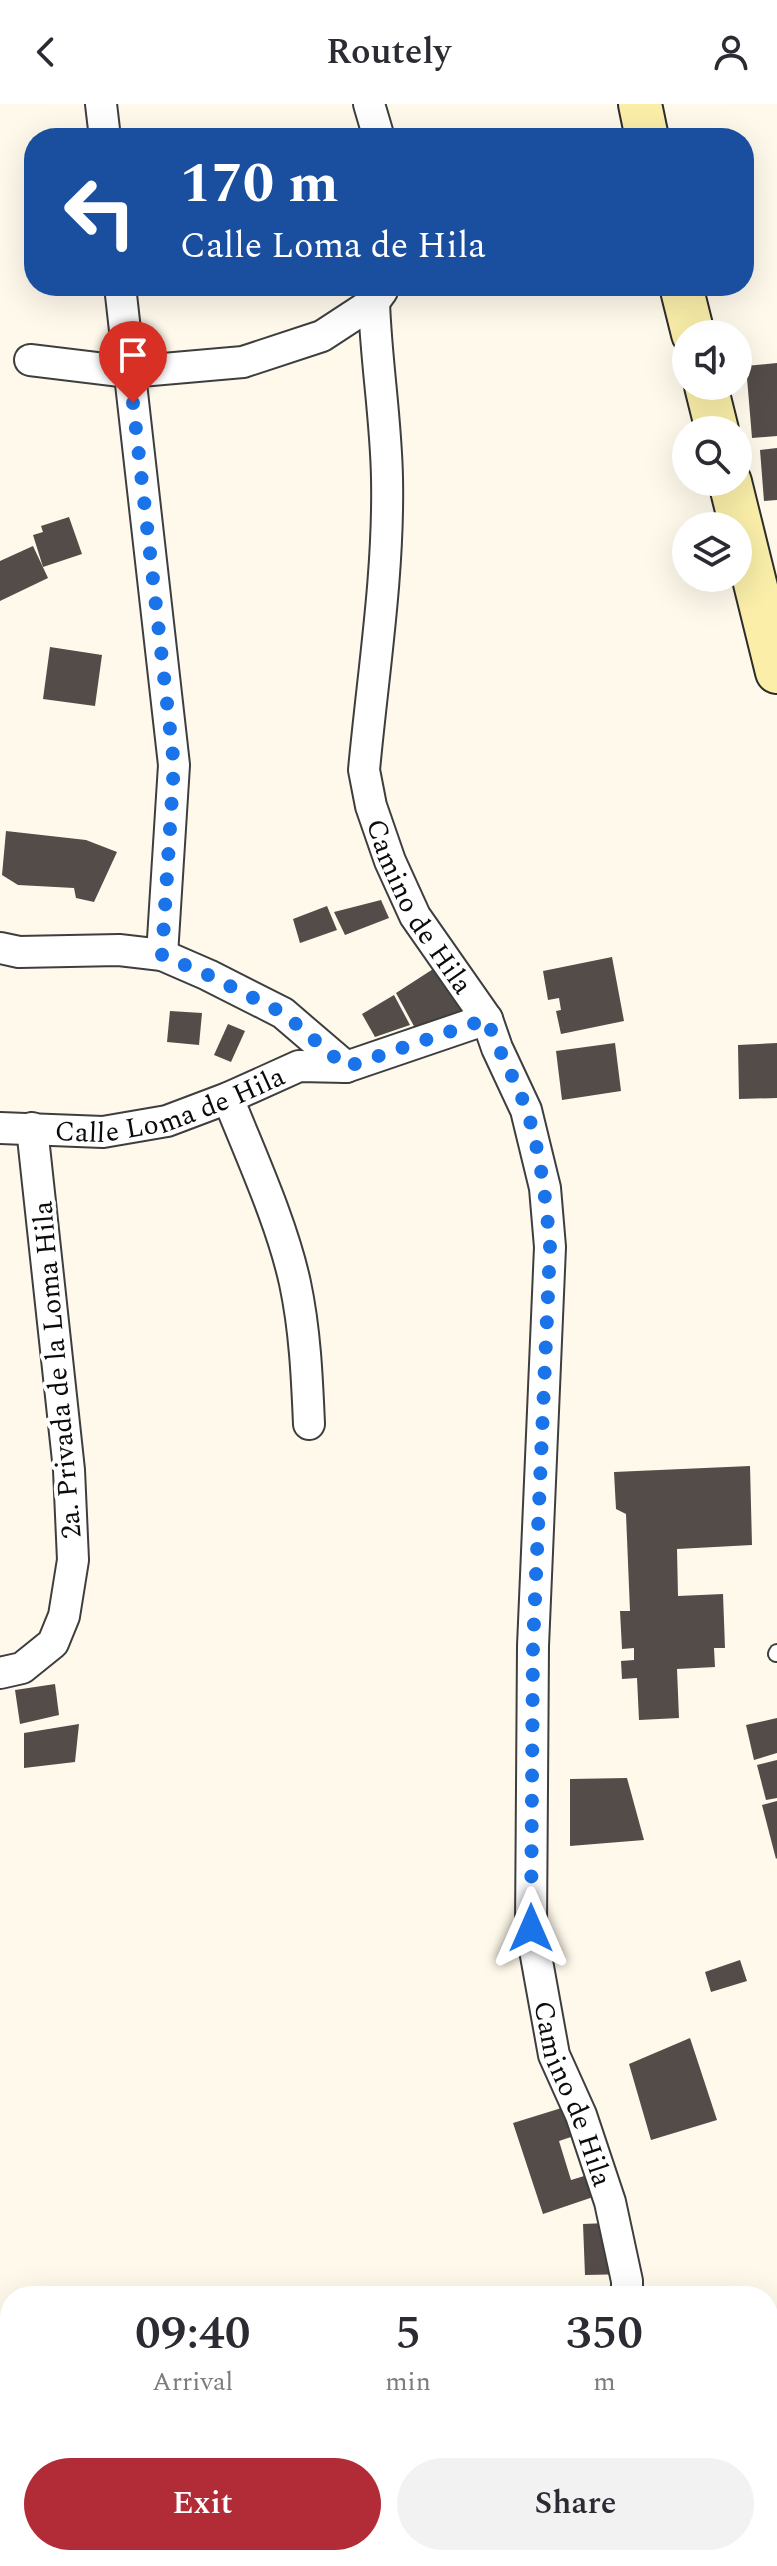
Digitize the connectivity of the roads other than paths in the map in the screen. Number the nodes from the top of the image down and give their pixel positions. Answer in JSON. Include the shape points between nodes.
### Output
{"nodes":[{"id":1,"x":101,"y":104,"type":"edge"},
{"id":2,"x":369,"y":104,"type":"edge"},
{"id":3,"x":104,"y":128,"type":"edge"},
{"id":4,"x":376,"y":128,"type":"edge"},
{"id":5,"x":121,"y":296,"type":"edge"},
{"id":6,"x":377,"y":296,"type":"edge"},
{"id":7,"x":380,"y":296,"type":"edge"},
{"id":8,"x":684,"y":296,"type":"edge"},
{"id":9,"x":690,"y":320,"type":"edge"},
{"id":10,"x":30,"y":360,"type":"dead end"},
{"id":11,"x":129,"y":372,"type":"junction"},
{"id":12,"x":733,"y":496,"type":"edge"},
{"id":13,"x":777,"y":672,"type":"edge"},
{"id":14,"x":0,"y":948,"type":"edge"},
{"id":15,"x":162,"y":955,"type":"junction"},
{"id":16,"x":487,"y":1019,"type":"junction"},
{"id":17,"x":346,"y":1067,"type":"junction"},
{"id":18,"x":228,"y":1098,"type":"junction"},
{"id":19,"x":0,"y":1128,"type":"edge"},
{"id":20,"x":32,"y":1128,"type":"junction"},
{"id":21,"x":309,"y":1424,"type":"dead end"},
{"id":22,"x":0,"y":1673,"type":"edge"},
{"id":23,"x":627,"y":2286,"type":"edge"}],
"edges":[{"from":1,"to":3,"type":"street"},
{"from":2,"to":4,"type":"street"},
{"from":5,"to":11,"type":"street"},
{"from":6,"to":11,"type":"street","name":"Camino de Hila","via":[[322,336],[286,350],[243,362]]},
{"from":7,"to":16,"type":"street","name":"Camino de Hila","via":[[375,349],[387,537],[364,770],[385,847],[415,916]]},
{"from":8,"to":9,"type":"street"},
{"from":10,"to":11,"type":"street","name":"Camino de Hila"},
{"from":11,"to":15,"type":"street","via":[[174,765]]},
{"from":12,"to":13,"type":"street"},
{"from":14,"to":15,"type":"street"},
{"from":15,"to":17,"type":"street","via":[[283,1013]]},
{"from":16,"to":17,"type":"street","name":"Calle Loma de Hila"},
{"from":16,"to":23,"type":"street","name":"Camino de Hila","via":[[526,1110],[545,1188],[550,1247],[533,1646],[531,1928],[554,2055],[610,2202]]},
{"from":17,"to":18,"type":"street","name":"Calle Loma de Hila","via":[[299,1066]]},
{"from":18,"to":20,"type":"street","name":"Calle Loma de Hila","via":[[167,1121],[103,1132]]},
{"from":18,"to":21,"type":"street","via":[[294,1281],[305,1344]]},
{"from":19,"to":20,"type":"street","name":"Calle Loma de Hila"},
{"from":20,"to":22,"type":"street","name":"2a. Privada de la Loma Hila","via":[[69,1470],[73,1560],[64,1616],[53,1643],[22,1668]]}]}
